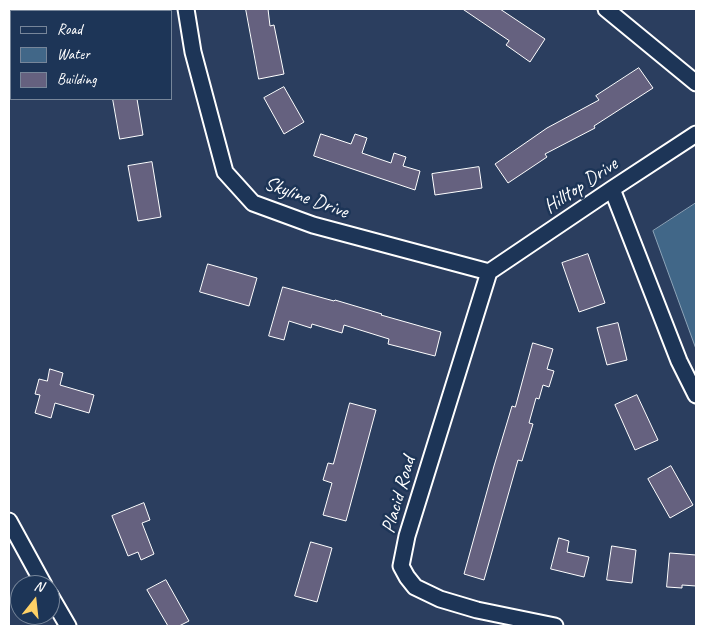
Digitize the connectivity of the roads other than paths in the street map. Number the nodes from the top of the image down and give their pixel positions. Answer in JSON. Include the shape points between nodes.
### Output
{"nodes":[{"id":1,"x":186,"y":9,"type":"edge"},
{"id":2,"x":606,"y":9,"type":"edge"},
{"id":3,"x":696,"y":83,"type":"edge"},
{"id":4,"x":696,"y":134,"type":"edge"},
{"id":5,"x":612,"y":189,"type":"junction"},
{"id":6,"x":489,"y":272,"type":"junction"},
{"id":7,"x":696,"y":395,"type":"edge"},
{"id":8,"x":9,"y":521,"type":"edge"},
{"id":9,"x":39,"y":575,"type":"edge"},
{"id":10,"x":60,"y":612,"type":"edge"},
{"id":11,"x":68,"y":626,"type":"edge"},
{"id":12,"x":556,"y":626,"type":"edge"}],
"edges":[{"from":1,"to":6,"type":"street","name":"Skyline Drive","via":[[193,52],[225,172],[253,203],[313,225]]},
{"from":2,"to":3,"type":"street"},
{"from":4,"to":5,"type":"street","name":"Hilltop Drive"},
{"from":5,"to":6,"type":"street","name":"Hilltop Drive"},
{"from":5,"to":7,"type":"street","via":[[679,361]]},
{"from":6,"to":12,"type":"street","name":"Placid Road","via":[[407,536],[401,566],[415,587],[440,599]]},
{"from":8,"to":9,"type":"street"},
{"from":10,"to":11,"type":"street"}]}
